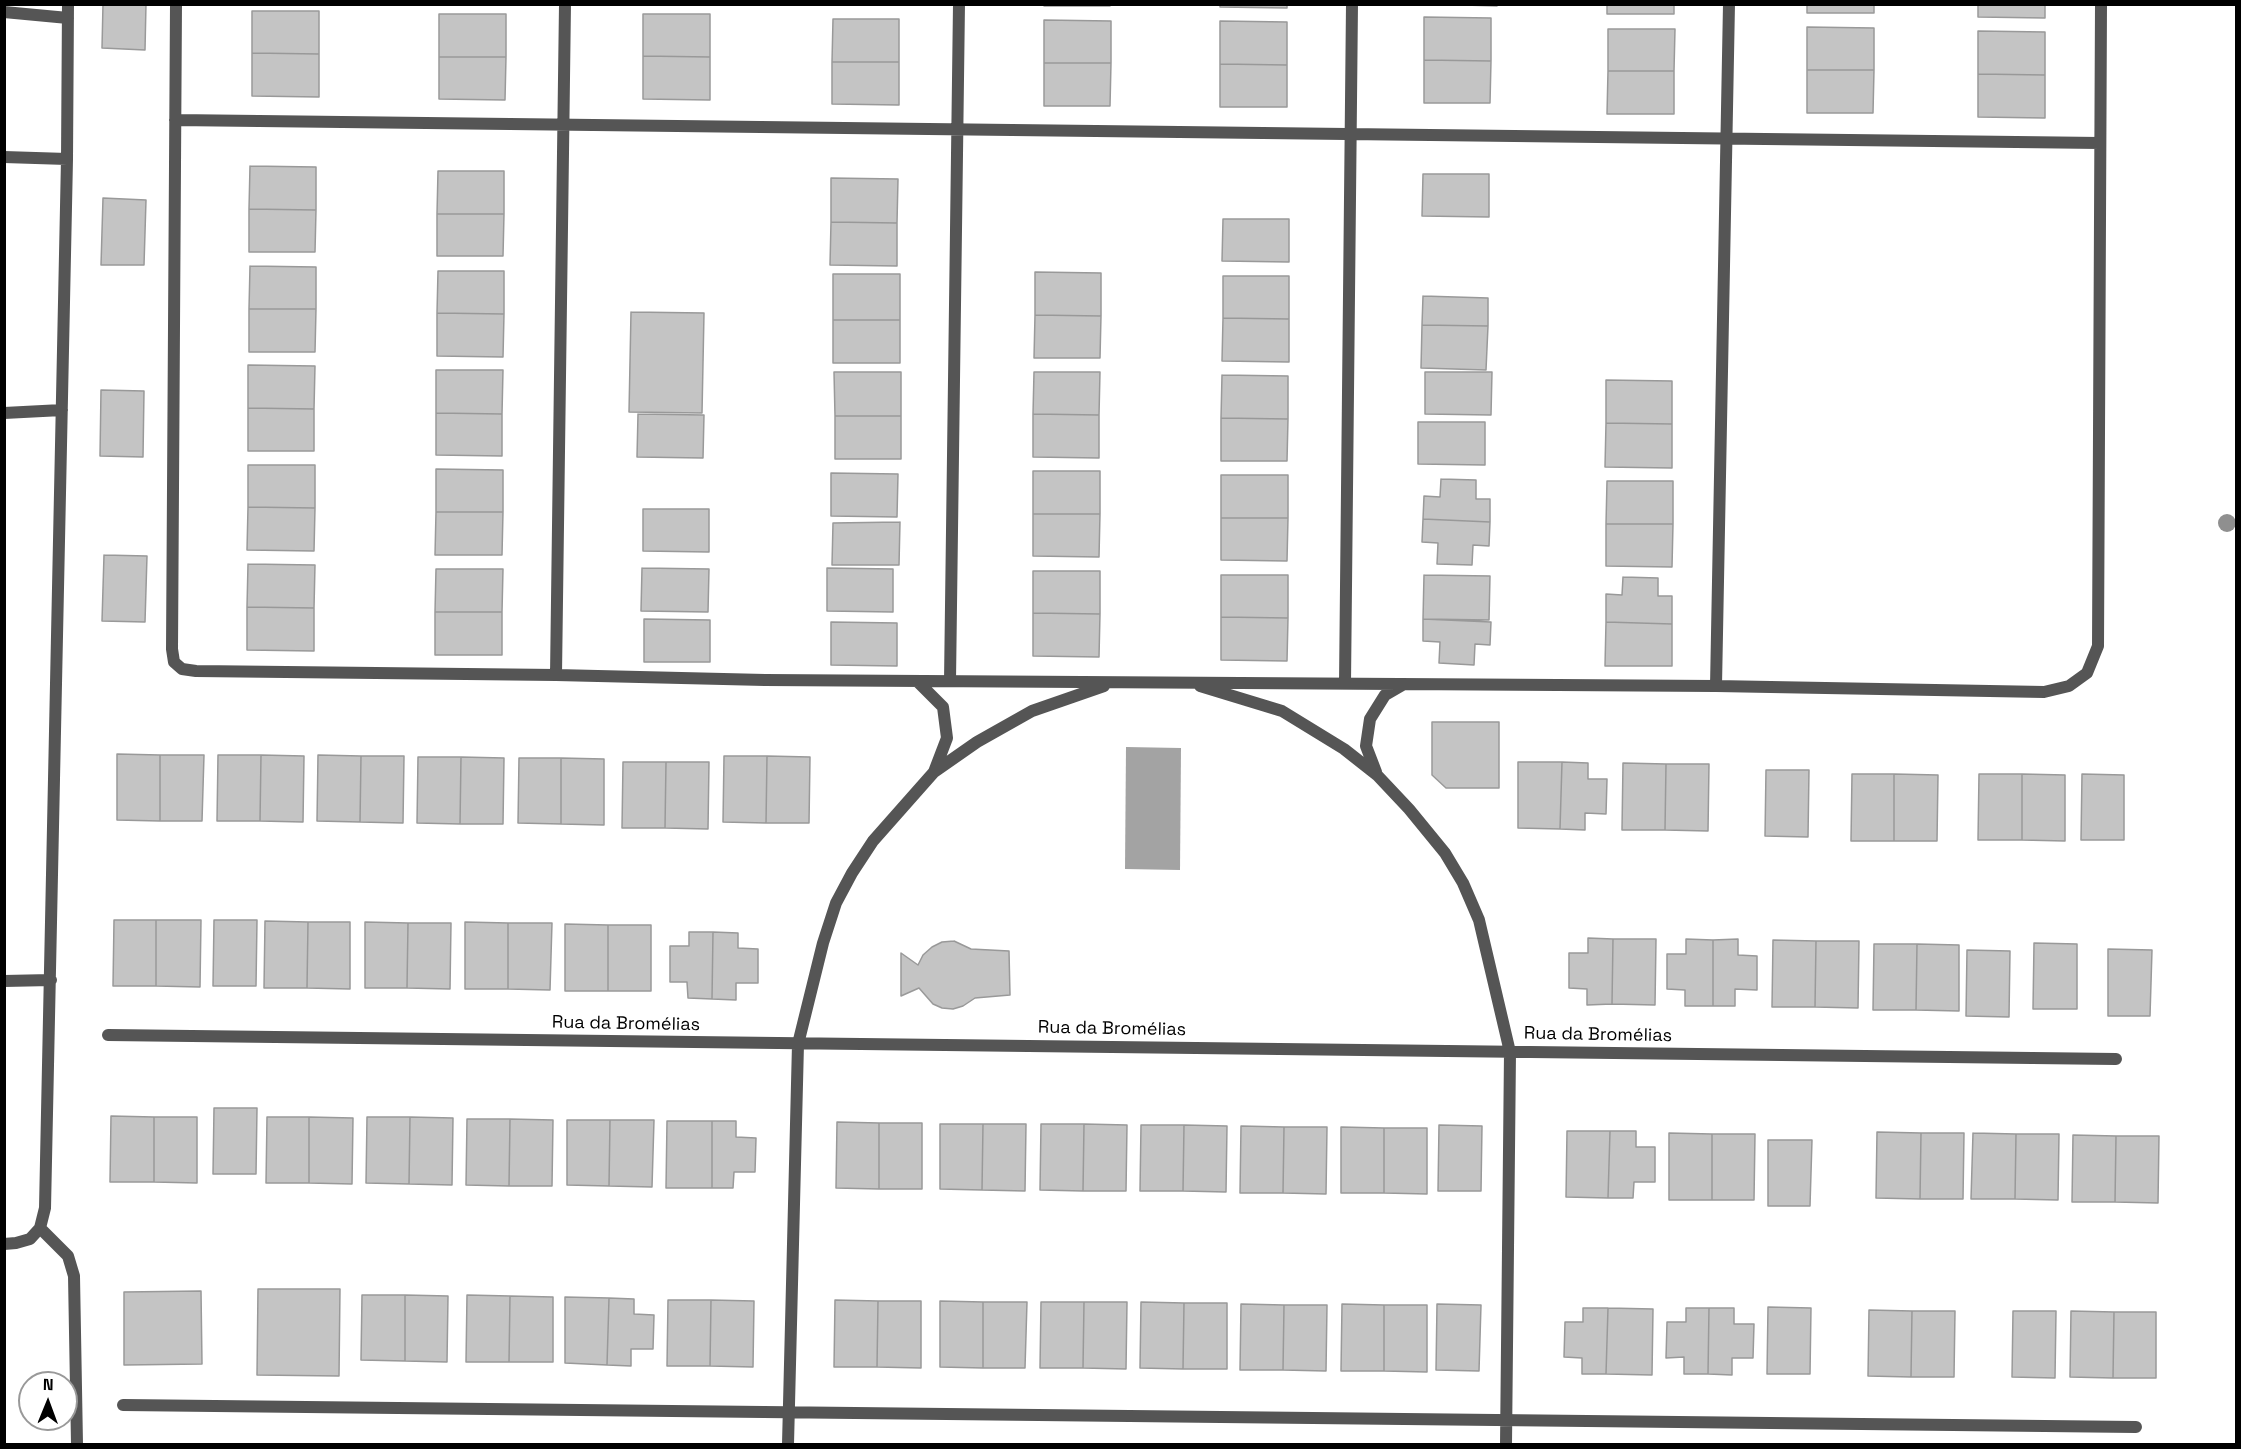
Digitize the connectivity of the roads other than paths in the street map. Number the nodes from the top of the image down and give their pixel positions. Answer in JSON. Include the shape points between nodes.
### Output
{"nodes":[{"id":1,"x":68,"y":4,"type":"edge"},
{"id":2,"x":176,"y":4,"type":"edge"},
{"id":3,"x":566,"y":4,"type":"edge"},
{"id":4,"x":959,"y":4,"type":"edge"},
{"id":5,"x":1352,"y":4,"type":"edge"},
{"id":6,"x":1729,"y":4,"type":"edge"},
{"id":7,"x":2101,"y":4,"type":"edge"},
{"id":8,"x":4,"y":12,"type":"edge"},
{"id":9,"x":68,"y":18,"type":"junction"},
{"id":10,"x":175,"y":120,"type":"junction"},
{"id":11,"x":564,"y":124,"type":"junction"},
{"id":12,"x":958,"y":129,"type":"junction"},
{"id":13,"x":1350,"y":134,"type":"junction"},
{"id":14,"x":1727,"y":138,"type":"junction"},
{"id":15,"x":2100,"y":143,"type":"junction"},
{"id":16,"x":4,"y":157,"type":"edge"},
{"id":17,"x":67,"y":159,"type":"junction"},
{"id":18,"x":62,"y":410,"type":"junction"},
{"id":19,"x":4,"y":413,"type":"edge"},
{"id":20,"x":556,"y":675,"type":"junction"},
{"id":21,"x":917,"y":681,"type":"junction"},
{"id":22,"x":950,"y":681,"type":"junction"},
{"id":23,"x":1117,"y":682,"type":"junction"},
{"id":24,"x":1187,"y":682,"type":"junction"},
{"id":25,"x":1345,"y":683,"type":"junction"},
{"id":26,"x":1405,"y":684,"type":"junction"},
{"id":27,"x":1716,"y":686,"type":"junction"},
{"id":28,"x":934,"y":772,"type":"junction"},
{"id":29,"x":1377,"y":775,"type":"junction"},
{"id":30,"x":51,"y":980,"type":"junction"},
{"id":31,"x":4,"y":981,"type":"edge"},
{"id":32,"x":108,"y":1035,"type":"dead end"},
{"id":33,"x":798,"y":1044,"type":"junction"},
{"id":34,"x":1510,"y":1052,"type":"junction"},
{"id":35,"x":2116,"y":1059,"type":"dead end"},
{"id":36,"x":40,"y":1228,"type":"junction"},
{"id":37,"x":4,"y":1244,"type":"edge"},
{"id":38,"x":123,"y":1405,"type":"dead end"},
{"id":39,"x":789,"y":1412,"type":"junction"},
{"id":40,"x":1506,"y":1419,"type":"junction"},
{"id":41,"x":2136,"y":1427,"type":"dead end"},
{"id":42,"x":77,"y":1444,"type":"edge"},
{"id":43,"x":789,"y":1444,"type":"edge"},
{"id":44,"x":1506,"y":1444,"type":"edge"}],
"edges":[{"from":1,"to":9,"type":"street"},
{"from":2,"to":10,"type":"street"},
{"from":3,"to":11,"type":"street"},
{"from":4,"to":12,"type":"street"},
{"from":5,"to":13,"type":"street"},
{"from":6,"to":14,"type":"street"},
{"from":7,"to":15,"type":"street"},
{"from":8,"to":9,"type":"street"},
{"from":9,"to":17,"type":"street"},
{"from":10,"to":11,"type":"street"},
{"from":10,"to":20,"type":"street","via":[[172,649],[177,666],[196,671]]},
{"from":11,"to":12,"type":"street"},
{"from":11,"to":20,"type":"street"},
{"from":12,"to":13,"type":"street"},
{"from":12,"to":22,"type":"street"},
{"from":13,"to":14,"type":"street"},
{"from":13,"to":25,"type":"street"},
{"from":14,"to":15,"type":"street"},
{"from":14,"to":27,"type":"street"},
{"from":15,"to":27,"type":"street","via":[[2098,646],[2087,673],[2069,686],[2044,692]]},
{"from":16,"to":17,"type":"street"},
{"from":17,"to":18,"type":"street"},
{"from":18,"to":19,"type":"street"},
{"from":18,"to":30,"type":"street"},
{"from":20,"to":21,"type":"street"},
{"from":21,"to":22,"type":"street"},
{"from":21,"to":28,"type":"street","via":[[943,707],[947,738]]},
{"from":22,"to":23,"type":"street"},
{"from":23,"to":24,"type":"street"},
{"from":23,"to":28,"type":"street","via":[[1032,711]]},
{"from":24,"to":25,"type":"street"},
{"from":24,"to":29,"type":"street","via":[[1282,711],[1344,748]]},
{"from":25,"to":26,"type":"street"},
{"from":26,"to":27,"type":"street"},
{"from":26,"to":29,"type":"street","via":[[1385,695],[1370,719],[1366,746]]},
{"from":28,"to":33,"type":"street","via":[[873,841],[836,903]]},
{"from":29,"to":34,"type":"street","via":[[1445,853],[1463,883],[1479,920]]},
{"from":30,"to":31,"type":"street"},
{"from":30,"to":36,"type":"street","via":[[45,1209]]},
{"from":32,"to":33,"type":"street","name":"Rua da Bromélias"},
{"from":33,"to":34,"type":"street","name":"Rua da Bromélias"},
{"from":33,"to":39,"type":"street"},
{"from":34,"to":35,"type":"street","name":"Rua da Bromélias"},
{"from":34,"to":40,"type":"street"},
{"from":36,"to":37,"type":"street","via":[[30,1239]]},
{"from":36,"to":42,"type":"street","via":[[68,1256],[74,1276]]},
{"from":38,"to":39,"type":"street"},
{"from":39,"to":40,"type":"street"},
{"from":39,"to":43,"type":"street"},
{"from":40,"to":41,"type":"street"},
{"from":40,"to":44,"type":"street"}]}
